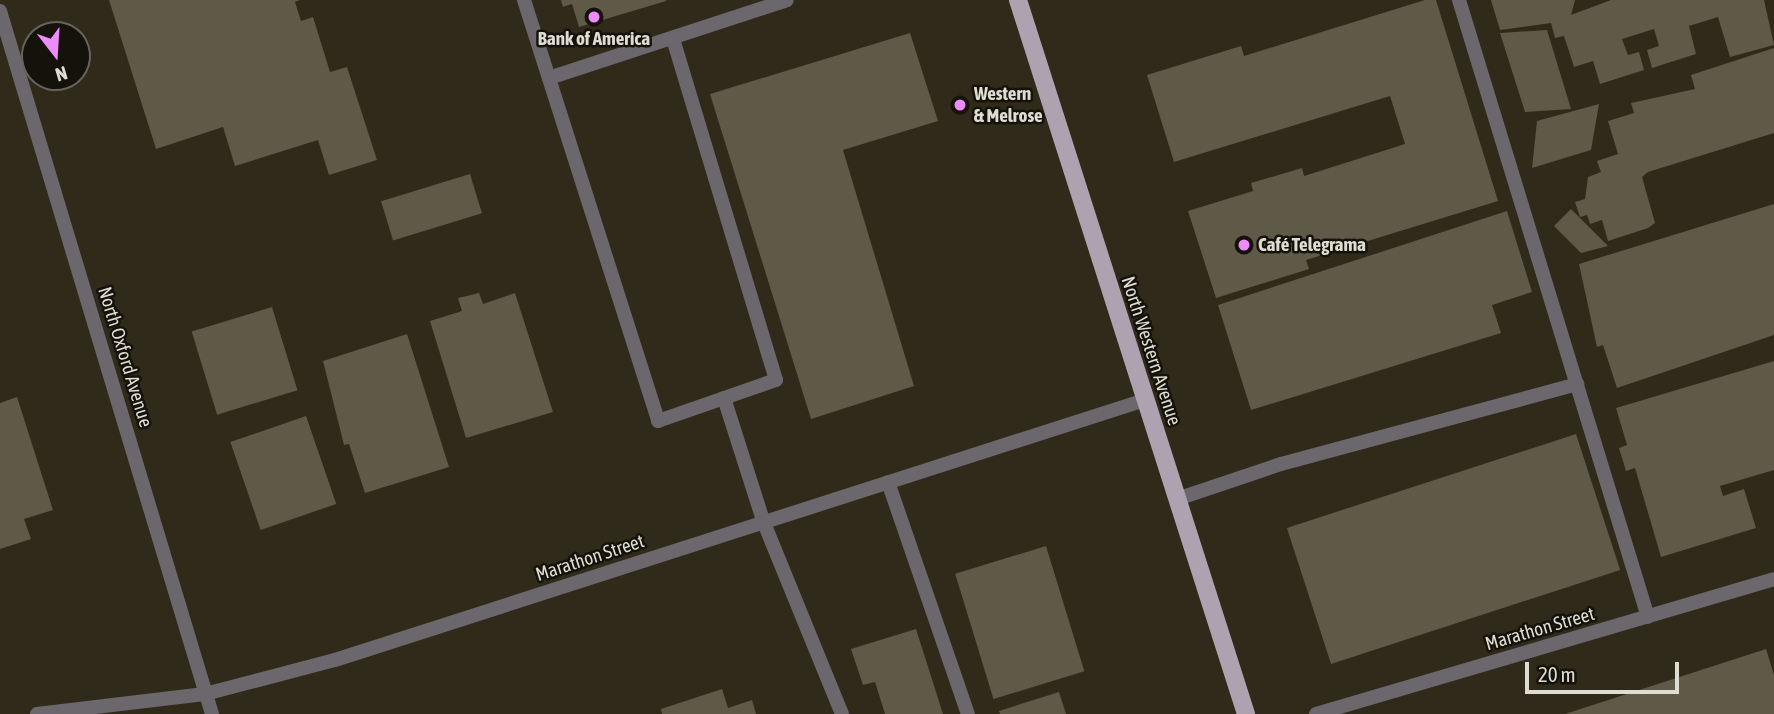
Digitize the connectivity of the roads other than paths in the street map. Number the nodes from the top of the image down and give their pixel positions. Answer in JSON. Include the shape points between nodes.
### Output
{"nodes":[{"id":1,"x":524,"y":0,"type":"edge"},
{"id":2,"x":787,"y":0,"type":"edge"},
{"id":3,"x":1018,"y":0,"type":"edge"},
{"id":4,"x":1459,"y":0,"type":"edge"},
{"id":5,"x":0,"y":11,"type":"edge"},
{"id":6,"x":673,"y":38,"type":"junction"},
{"id":7,"x":549,"y":78,"type":"junction"},
{"id":8,"x":1577,"y":384,"type":"junction"},
{"id":9,"x":724,"y":398,"type":"junction"},
{"id":10,"x":1145,"y":400,"type":"junction"},
{"id":11,"x":888,"y":482,"type":"junction"},
{"id":12,"x":1177,"y":499,"type":"junction"},
{"id":13,"x":764,"y":523,"type":"junction"},
{"id":14,"x":1774,"y":579,"type":"edge"},
{"id":15,"x":1648,"y":617,"type":"junction"},
{"id":16,"x":205,"y":694,"type":"junction"},
{"id":17,"x":37,"y":714,"type":"edge"},
{"id":18,"x":212,"y":714,"type":"edge"},
{"id":19,"x":842,"y":714,"type":"edge"},
{"id":20,"x":968,"y":714,"type":"edge"},
{"id":21,"x":1246,"y":714,"type":"edge"},
{"id":22,"x":1316,"y":714,"type":"edge"}],
"edges":[{"from":1,"to":7,"type":"street"},
{"from":2,"to":6,"type":"street"},
{"from":3,"to":10,"type":"main road","name":"North Western Avenue"},
{"from":4,"to":8,"type":"street"},
{"from":5,"to":16,"type":"street","name":"North Oxford Avenue"},
{"from":6,"to":7,"type":"street"},
{"from":6,"to":9,"type":"street","via":[[776,380]]},
{"from":7,"to":9,"type":"street","via":[[658,421]]},
{"from":8,"to":12,"type":"street","via":[[1281,464]]},
{"from":8,"to":15,"type":"street"},
{"from":9,"to":13,"type":"street"},
{"from":10,"to":11,"type":"street","name":"Marathon Street"},
{"from":10,"to":12,"type":"main road","name":"North Western Avenue"},
{"from":11,"to":13,"type":"street","name":"Marathon Street"},
{"from":11,"to":20,"type":"street"},
{"from":12,"to":21,"type":"main road","name":"North Western Avenue"},
{"from":13,"to":16,"type":"street","name":"Marathon Street","via":[[335,660]]},
{"from":13,"to":19,"type":"street"},
{"from":14,"to":15,"type":"street","name":"Marathon Street"},
{"from":15,"to":22,"type":"street","name":"Marathon Street"},
{"from":16,"to":17,"type":"street","name":"Marathon Street"},
{"from":16,"to":18,"type":"street","name":"North Oxford Avenue"}]}
